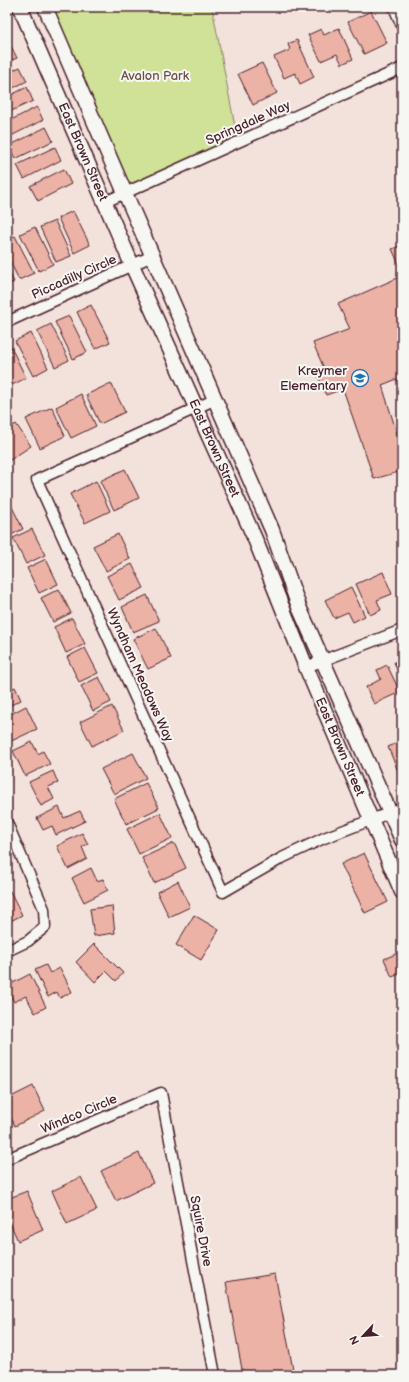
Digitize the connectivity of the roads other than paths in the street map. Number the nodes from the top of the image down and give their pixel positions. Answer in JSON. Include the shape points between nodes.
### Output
{"nodes":[{"id":1,"x":20,"y":7,"type":"edge"},
{"id":2,"x":45,"y":7,"type":"edge"},
{"id":3,"x":394,"y":7,"type":"edge"},
{"id":4,"x":402,"y":26,"type":"edge"},
{"id":5,"x":402,"y":68,"type":"edge"},
{"id":6,"x":125,"y":193,"type":"junction"},
{"id":7,"x":105,"y":202,"type":"junction"},
{"id":8,"x":152,"y":256,"type":"junction"},
{"id":9,"x":132,"y":265,"type":"junction"},
{"id":10,"x":7,"y":322,"type":"edge"},
{"id":11,"x":216,"y":399,"type":"junction"},
{"id":12,"x":196,"y":408,"type":"junction"},
{"id":13,"x":402,"y":630,"type":"edge"},
{"id":14,"x":323,"y":661,"type":"junction"},
{"id":15,"x":306,"y":667,"type":"junction"},
{"id":16,"x":396,"y":810,"type":"edge"},
{"id":17,"x":371,"y":820,"type":"junction"},
{"id":18,"x":7,"y":823,"type":"edge"},
{"id":19,"x":402,"y":840,"type":"edge"},
{"id":20,"x":402,"y":892,"type":"edge"},
{"id":21,"x":7,"y":951,"type":"edge"},
{"id":22,"x":161,"y":1093,"type":"joint"},
{"id":23,"x":7,"y":1159,"type":"edge"},
{"id":24,"x":215,"y":1375,"type":"edge"}],
"edges":[{"from":1,"to":7,"type":"main road","name":"East Brown Street"},
{"from":2,"to":6,"type":"main road","name":"East Brown Street"},
{"from":3,"to":4,"type":"street"},
{"from":5,"to":6,"type":"street","name":"Springdale Way"},
{"from":6,"to":7,"type":"street","name":"Springdale Way"},
{"from":6,"to":8,"type":"main road","name":"East Brown Street"},
{"from":7,"to":9,"type":"main road","name":"East Brown Street"},
{"from":8,"to":9,"type":"street","name":"Piccadilly Circle"},
{"from":8,"to":11,"type":"main road","name":"East Brown Street"},
{"from":9,"to":10,"type":"street","name":"Piccadilly Circle"},
{"from":9,"to":12,"type":"main road","name":"East Brown Street"},
{"from":11,"to":12,"type":"street","name":"Wyndham Meadows Way"},
{"from":11,"to":14,"type":"main road","name":"East Brown Street","via":[[272,530],[298,607]]},
{"from":12,"to":15,"type":"main road","name":"East Brown Street","via":[[254,539]]},
{"from":12,"to":17,"type":"street","name":"Wyndham Meadows Way","via":[[37,480],[223,892],[282,858]]},
{"from":13,"to":14,"type":"street"},
{"from":14,"to":15,"type":"street"},
{"from":14,"to":16,"type":"main road","name":"East Brown Street"},
{"from":15,"to":17,"type":"main road","name":"East Brown Street"},
{"from":16,"to":17,"type":"street","name":"Wyndham Meadows Way"},
{"from":16,"to":19,"type":"main road","name":"East Brown Street"},
{"from":17,"to":20,"type":"main road","name":"East Brown Street"},
{"from":18,"to":21,"type":"street","via":[[44,909],[45,927],[28,941]]},
{"from":22,"to":23,"type":"street","name":"Windco Circle"},
{"from":22,"to":24,"type":"street","name":"Squire Drive"}]}
